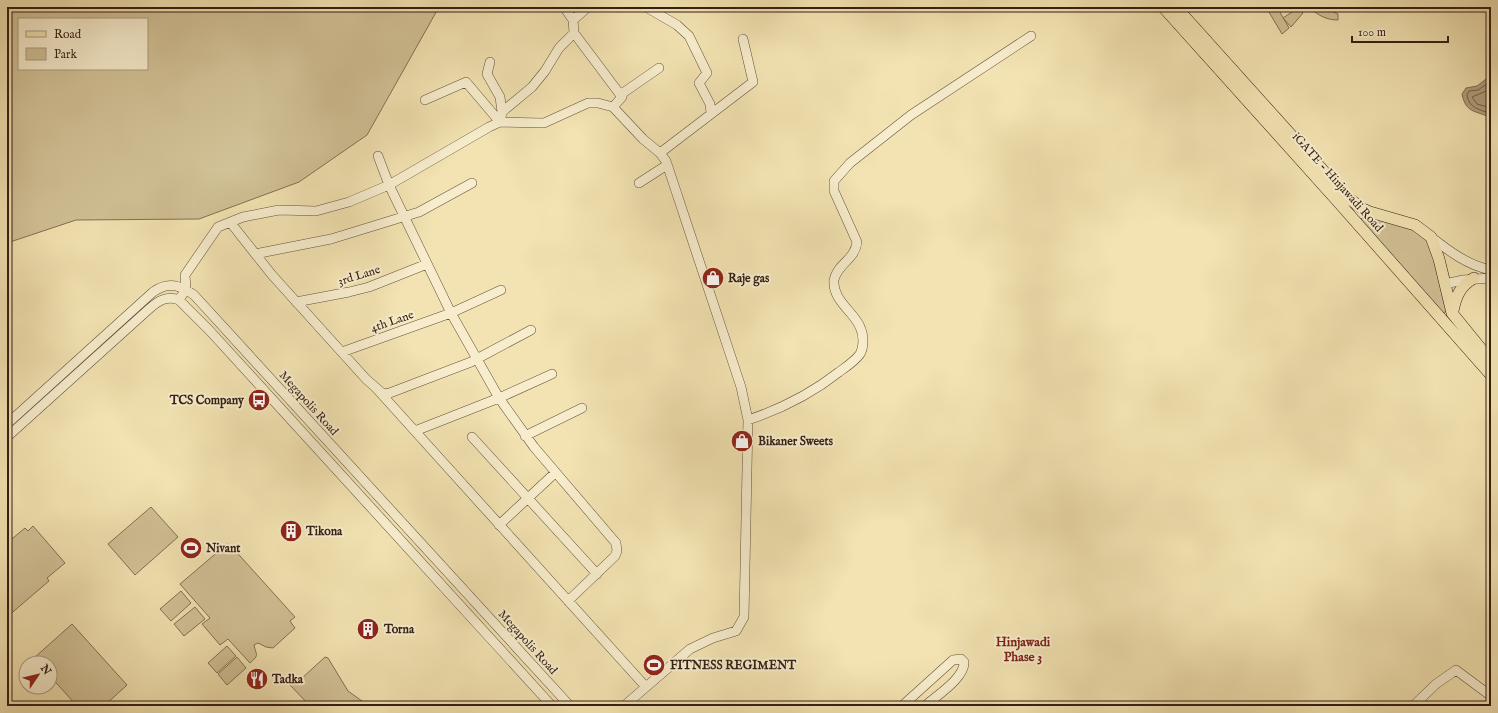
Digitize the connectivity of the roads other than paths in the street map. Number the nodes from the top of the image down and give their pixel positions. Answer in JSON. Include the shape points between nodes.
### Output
{"nodes":[{"id":1,"x":564,"y":7,"type":"edge"},
{"id":2,"x":588,"y":7,"type":"edge"},
{"id":3,"x":646,"y":7,"type":"edge"},
{"id":4,"x":1163,"y":7,"type":"edge"},
{"id":5,"x":1176,"y":7,"type":"edge"},
{"id":6,"x":573,"y":20,"type":"junction"},
{"id":7,"x":574,"y":34,"type":"junction"},
{"id":8,"x":1031,"y":36,"type":"dead end"},
{"id":9,"x":743,"y":39,"type":"dead end"},
{"id":10,"x":490,"y":62,"type":"dead end"},
{"id":11,"x":659,"y":68,"type":"dead end"},
{"id":12,"x":620,"y":95,"type":"junction"},
{"id":13,"x":425,"y":100,"type":"dead end"},
{"id":14,"x":613,"y":107,"type":"junction"},
{"id":15,"x":502,"y":112,"type":"junction"},
{"id":16,"x":711,"y":113,"type":"junction"},
{"id":17,"x":500,"y":122,"type":"junction"},
{"id":18,"x":660,"y":153,"type":"junction"},
{"id":19,"x":378,"y":156,"type":"dead end"},
{"id":20,"x":668,"y":165,"type":"junction"},
{"id":21,"x":472,"y":183,"type":"dead end"},
{"id":22,"x":639,"y":183,"type":"dead end"},
{"id":23,"x":389,"y":185,"type":"junction"},
{"id":24,"x":1363,"y":209,"type":"junction"},
{"id":25,"x":404,"y":216,"type":"junction"},
{"id":26,"x":1353,"y":218,"type":"junction"},
{"id":27,"x":230,"y":222,"type":"junction"},
{"id":28,"x":1431,"y":237,"type":"junction"},
{"id":29,"x":255,"y":254,"type":"junction"},
{"id":30,"x":427,"y":264,"type":"junction"},
{"id":31,"x":1491,"y":270,"type":"edge"},
{"id":32,"x":1474,"y":278,"type":"junction"},
{"id":33,"x":1491,"y":278,"type":"edge"},
{"id":34,"x":1445,"y":284,"type":"junction"},
{"id":35,"x":186,"y":289,"type":"junction"},
{"id":36,"x":501,"y":290,"type":"dead end"},
{"id":37,"x":179,"y":300,"type":"junction"},
{"id":38,"x":296,"y":302,"type":"junction"},
{"id":39,"x":451,"y":313,"type":"junction"},
{"id":40,"x":1452,"y":313,"type":"junction"},
{"id":41,"x":531,"y":330,"type":"dead end"},
{"id":42,"x":342,"y":352,"type":"junction"},
{"id":43,"x":475,"y":358,"type":"junction"},
{"id":44,"x":1491,"y":361,"type":"edge"},
{"id":45,"x":552,"y":374,"type":"dead end"},
{"id":46,"x":1491,"y":375,"type":"edge"},
{"id":47,"x":376,"y":388,"type":"junction"},
{"id":48,"x":499,"y":398,"type":"junction"},
{"id":49,"x":582,"y":408,"type":"dead end"},
{"id":50,"x":748,"y":420,"type":"junction"},
{"id":51,"x":7,"y":424,"type":"edge"},
{"id":52,"x":415,"y":431,"type":"junction"},
{"id":53,"x":525,"y":436,"type":"junction"},
{"id":54,"x":7,"y":437,"type":"edge"},
{"id":55,"x":472,"y":438,"type":"dead end"},
{"id":56,"x":555,"y":473,"type":"junction"},
{"id":57,"x":529,"y":498,"type":"junction"},
{"id":58,"x":499,"y":525,"type":"junction"},
{"id":59,"x":597,"y":574,"type":"junction"},
{"id":60,"x":568,"y":601,"type":"junction"},
{"id":61,"x":646,"y":687,"type":"junction"},
{"id":62,"x":1491,"y":696,"type":"edge"},
{"id":63,"x":552,"y":706,"type":"edge"},
{"id":64,"x":570,"y":706,"type":"edge"},
{"id":65,"x":624,"y":706,"type":"edge"},
{"id":66,"x":902,"y":706,"type":"edge"},
{"id":67,"x":925,"y":706,"type":"edge"},
{"id":68,"x":1413,"y":706,"type":"edge"}],
"edges":[{"from":1,"to":6,"type":"street"},
{"from":2,"to":6,"type":"street"},
{"from":3,"to":16,"type":"street","via":[[677,25],[689,36],[707,73],[699,83],[710,104]]},
{"from":4,"to":26,"type":"main road","name":"iGATE - Hinjawadi Road"},
{"from":5,"to":24,"type":"main road","name":"iGATE - Hinjawadi Road","via":[[1347,197]]},
{"from":6,"to":7,"type":"street"},
{"from":7,"to":12,"type":"street"},
{"from":7,"to":15,"type":"street","via":[[559,48],[532,87]]},
{"from":8,"to":50,"type":"street","via":[[911,115],[850,163],[834,181],[834,191],[857,242],[856,251],[839,269],[834,281],[837,295],[860,327],[864,339],[860,353],[812,392],[774,412]]},
{"from":9,"to":16,"type":"street","via":[[753,82]]},
{"from":10,"to":15,"type":"street","via":[[487,74],[500,97]]},
{"from":11,"to":12,"type":"street"},
{"from":12,"to":14,"type":"street","via":[[622,97]]},
{"from":13,"to":17,"type":"street","via":[[466,82]]},
{"from":14,"to":17,"type":"street","via":[[588,103],[544,123]]},
{"from":14,"to":18,"type":"street"},
{"from":15,"to":17,"type":"street"},
{"from":16,"to":18,"type":"street"},
{"from":17,"to":23,"type":"street"},
{"from":18,"to":20,"type":"street"},
{"from":19,"to":23,"type":"street"},
{"from":20,"to":22,"type":"street"},
{"from":20,"to":50,"type":"street","via":[[741,387]]},
{"from":21,"to":25,"type":"street","via":[[420,212]]},
{"from":23,"to":25,"type":"street"},
{"from":23,"to":27,"type":"street","via":[[349,202],[316,211],[278,210]]},
{"from":24,"to":26,"type":"main road"},
{"from":24,"to":28,"type":"main road","name":"iGATE - Hinjawadi Road","via":[[1415,225]]},
{"from":25,"to":29,"type":"street","via":[[331,239]]},
{"from":25,"to":30,"type":"street"},
{"from":26,"to":46,"type":"main road","name":"iGATE - Hinjawadi Road"},
{"from":27,"to":29,"type":"street"},
{"from":27,"to":35,"type":"street","via":[[218,227],[184,275]]},
{"from":28,"to":31,"type":"street","via":[[1461,259]]},
{"from":28,"to":34,"type":"main road"},
{"from":29,"to":38,"type":"street"},
{"from":30,"to":38,"type":"street","name":"3rd Lane","via":[[369,287]]},
{"from":30,"to":39,"type":"street"},
{"from":32,"to":33,"type":"street"},
{"from":32,"to":34,"type":"street"},
{"from":32,"to":40,"type":"main road","via":[[1459,291]]},
{"from":34,"to":40,"type":"main road"},
{"from":35,"to":37,"type":"street"},
{"from":35,"to":51,"type":"street","name":"Megapolis Road","via":[[177,285],[166,285],[153,292]]},
{"from":35,"to":64,"type":"street","name":"Megapolis Road","via":[[194,294]]},
{"from":36,"to":39,"type":"street","name":"4th Lane"},
{"from":37,"to":54,"type":"street","via":[[165,298],[149,309]]},
{"from":37,"to":63,"type":"street","name":"Megapolis Road"},
{"from":38,"to":42,"type":"street"},
{"from":39,"to":42,"type":"street","name":"4th Lane"},
{"from":39,"to":43,"type":"street"},
{"from":40,"to":44,"type":"main road"},
{"from":41,"to":43,"type":"street"},
{"from":42,"to":47,"type":"street"},
{"from":43,"to":47,"type":"street","via":[[471,362],[387,394]]},
{"from":43,"to":48,"type":"street"},
{"from":45,"to":48,"type":"street"},
{"from":47,"to":52,"type":"street"},
{"from":48,"to":52,"type":"street"},
{"from":48,"to":53,"type":"street"},
{"from":49,"to":53,"type":"street"},
{"from":50,"to":61,"type":"street","via":[[744,617],[736,631],[690,649]]},
{"from":52,"to":58,"type":"street"},
{"from":53,"to":56,"type":"street"},
{"from":55,"to":57,"type":"street"},
{"from":56,"to":57,"type":"street"},
{"from":56,"to":59,"type":"street","via":[[616,543],[615,556]]},
{"from":57,"to":58,"type":"street"},
{"from":57,"to":59,"type":"street"},
{"from":58,"to":60,"type":"street"},
{"from":59,"to":60,"type":"street"},
{"from":60,"to":61,"type":"street"},
{"from":61,"to":65,"type":"street"},
{"from":62,"to":68,"type":"street","via":[[1456,670],[1436,684]]},
{"from":66,"to":67,"type":"street","via":[[953,660],[961,659],[965,668],[960,675]]}]}
